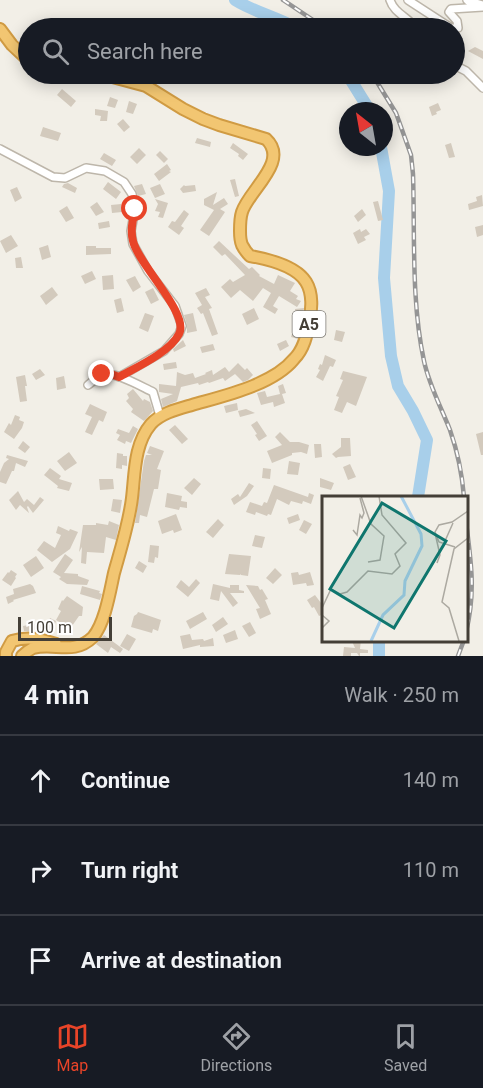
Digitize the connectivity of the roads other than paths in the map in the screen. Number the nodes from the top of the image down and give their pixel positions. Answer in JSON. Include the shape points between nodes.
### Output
{"nodes":[{"id":1,"x":390,"y":0,"type":"edge"},
{"id":2,"x":408,"y":0,"type":"edge"},
{"id":3,"x":467,"y":0,"type":"edge"},
{"id":4,"x":483,"y":6,"type":"edge"},
{"id":5,"x":406,"y":18,"type":"edge"},
{"id":6,"x":436,"y":18,"type":"edge"},
{"id":7,"x":454,"y":18,"type":"edge"},
{"id":8,"x":0,"y":30,"type":"edge"},
{"id":9,"x":18,"y":51,"type":"edge"},
{"id":10,"x":465,"y":71,"type":"edge"},
{"id":11,"x":139,"y":84,"type":"edge"},
{"id":12,"x":483,"y":88,"type":"edge"},
{"id":13,"x":0,"y":149,"type":"edge"},
{"id":14,"x":119,"y":377,"type":"junction"},
{"id":15,"x":88,"y":385,"type":"dead end"},
{"id":16,"x":160,"y":416,"type":"junction"},
{"id":17,"x":70,"y":649,"type":"junction"},
{"id":18,"x":6,"y":656,"type":"edge"},
{"id":19,"x":22,"y":656,"type":"edge"}],
"edges":[{"from":1,"to":5,"type":"street","via":[[392,8]]},
{"from":2,"to":6,"type":"street"},
{"from":3,"to":4,"type":"street"},
{"from":4,"to":7,"type":"street","via":[[451,9]]},
{"from":8,"to":9,"type":"highway"},
{"from":10,"to":12,"type":"street"},
{"from":11,"to":16,"type":"highway","number":"A5","via":[[203,119],[269,141],[273,162],[242,211],[241,243],[250,256],[290,268],[306,281],[312,309],[302,347],[294,360],[273,377],[239,392]]},
{"from":13,"to":14,"type":"street","via":[[53,177],[65,178],[86,168],[105,171],[124,182],[132,194],[133,244],[175,306],[182,326],[164,351]]},
{"from":14,"to":15,"type":"street","via":[[102,374]]},
{"from":14,"to":16,"type":"street","via":[[153,392]]},
{"from":16,"to":17,"type":"highway","via":[[138,447],[130,509],[104,615],[93,636]]},
{"from":17,"to":18,"type":"highway","via":[[35,638],[20,638],[12,641]]},
{"from":17,"to":19,"type":"highway","via":[[32,648]]}]}
